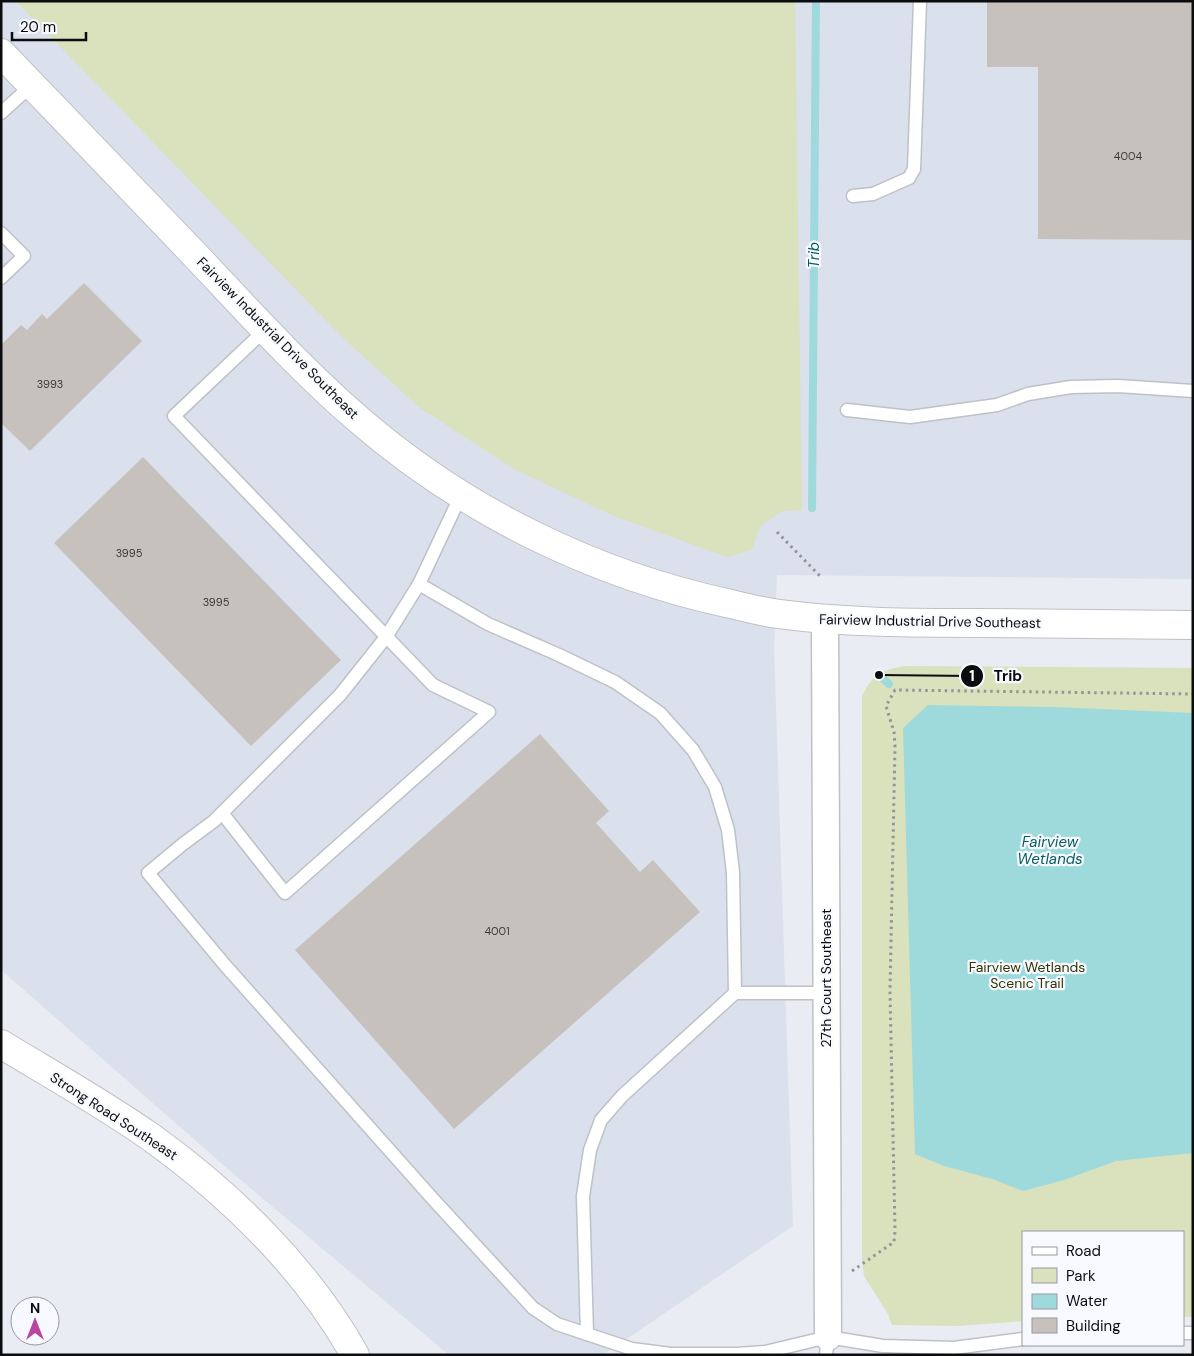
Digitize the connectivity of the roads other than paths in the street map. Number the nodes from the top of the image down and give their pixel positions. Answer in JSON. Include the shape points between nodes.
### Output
{"nodes":[{"id":1,"x":920,"y":1,"type":"edge"},
{"id":2,"x":1,"y":53,"type":"edge"},
{"id":3,"x":32,"y":85,"type":"junction"},
{"id":4,"x":1,"y":113,"type":"edge"},
{"id":5,"x":854,"y":196,"type":"dead end"},
{"id":6,"x":1,"y":233,"type":"edge"},
{"id":7,"x":1,"y":278,"type":"edge"},
{"id":8,"x":266,"y":329,"type":"junction"},
{"id":9,"x":1193,"y":391,"type":"edge"},
{"id":10,"x":847,"y":410,"type":"dead end"},
{"id":11,"x":461,"y":495,"type":"junction"},
{"id":12,"x":420,"y":584,"type":"junction"},
{"id":13,"x":825,"y":619,"type":"junction"},
{"id":14,"x":1193,"y":624,"type":"edge"},
{"id":15,"x":386,"y":637,"type":"junction"},
{"id":16,"x":222,"y":813,"type":"junction"},
{"id":17,"x":735,"y":993,"type":"junction"},
{"id":18,"x":826,"y":993,"type":"junction"},
{"id":19,"x":1,"y":1044,"type":"edge"},
{"id":20,"x":587,"y":1334,"type":"junction"},
{"id":21,"x":1022,"y":1339,"type":"edge"},
{"id":22,"x":827,"y":1346,"type":"edge"},
{"id":23,"x":355,"y":1355,"type":"edge"}],
"edges":[{"from":1,"to":5,"type":"lane","via":[[914,168],[909,178],[873,194]]},
{"from":2,"to":3,"type":"main road","name":"Fairview Industrial Drive Southeast"},
{"from":3,"to":4,"type":"lane"},
{"from":3,"to":8,"type":"main road","name":"Fairview Industrial Drive Southeast"},
{"from":6,"to":7,"type":"lane","via":[[24,256]]},
{"from":8,"to":11,"type":"main road","name":"Fairview Industrial Drive Southeast","via":[[359,420]]},
{"from":8,"to":15,"type":"lane","via":[[174,416]]},
{"from":9,"to":10,"type":"lane","via":[[1071,386],[1028,394],[997,405],[910,417]]},
{"from":11,"to":12,"type":"lane"},
{"from":11,"to":13,"type":"main road","name":"Fairview Industrial Drive Southeast","via":[[544,541],[648,583],[776,614]]},
{"from":12,"to":15,"type":"lane"},
{"from":12,"to":17,"type":"lane","via":[[488,624],[615,682],[660,713],[693,750],[715,787],[728,830],[733,872]]},
{"from":13,"to":14,"type":"main road","name":"Fairview Industrial Drive Southeast","via":[[893,623]]},
{"from":13,"to":18,"type":"street","name":"27th Court Southeast"},
{"from":15,"to":16,"type":"lane","via":[[340,695]]},
{"from":15,"to":16,"type":"lane","via":[[433,685],[489,712],[285,893]]},
{"from":16,"to":20,"type":"lane","via":[[148,873],[230,971],[533,1308],[557,1324]]},
{"from":17,"to":18,"type":"lane"},
{"from":17,"to":20,"type":"lane","via":[[622,1096],[601,1120],[590,1150],[584,1196]]},
{"from":18,"to":22,"type":"street","name":"27th Court Southeast"},
{"from":19,"to":23,"type":"main road","name":"Strong Road Southeast","via":[[151,1137],[219,1192],[312,1290]]},
{"from":20,"to":22,"type":"lane","via":[[632,1349],[670,1354],[737,1354]]},
{"from":21,"to":22,"type":"lane","via":[[954,1348]]}]}
